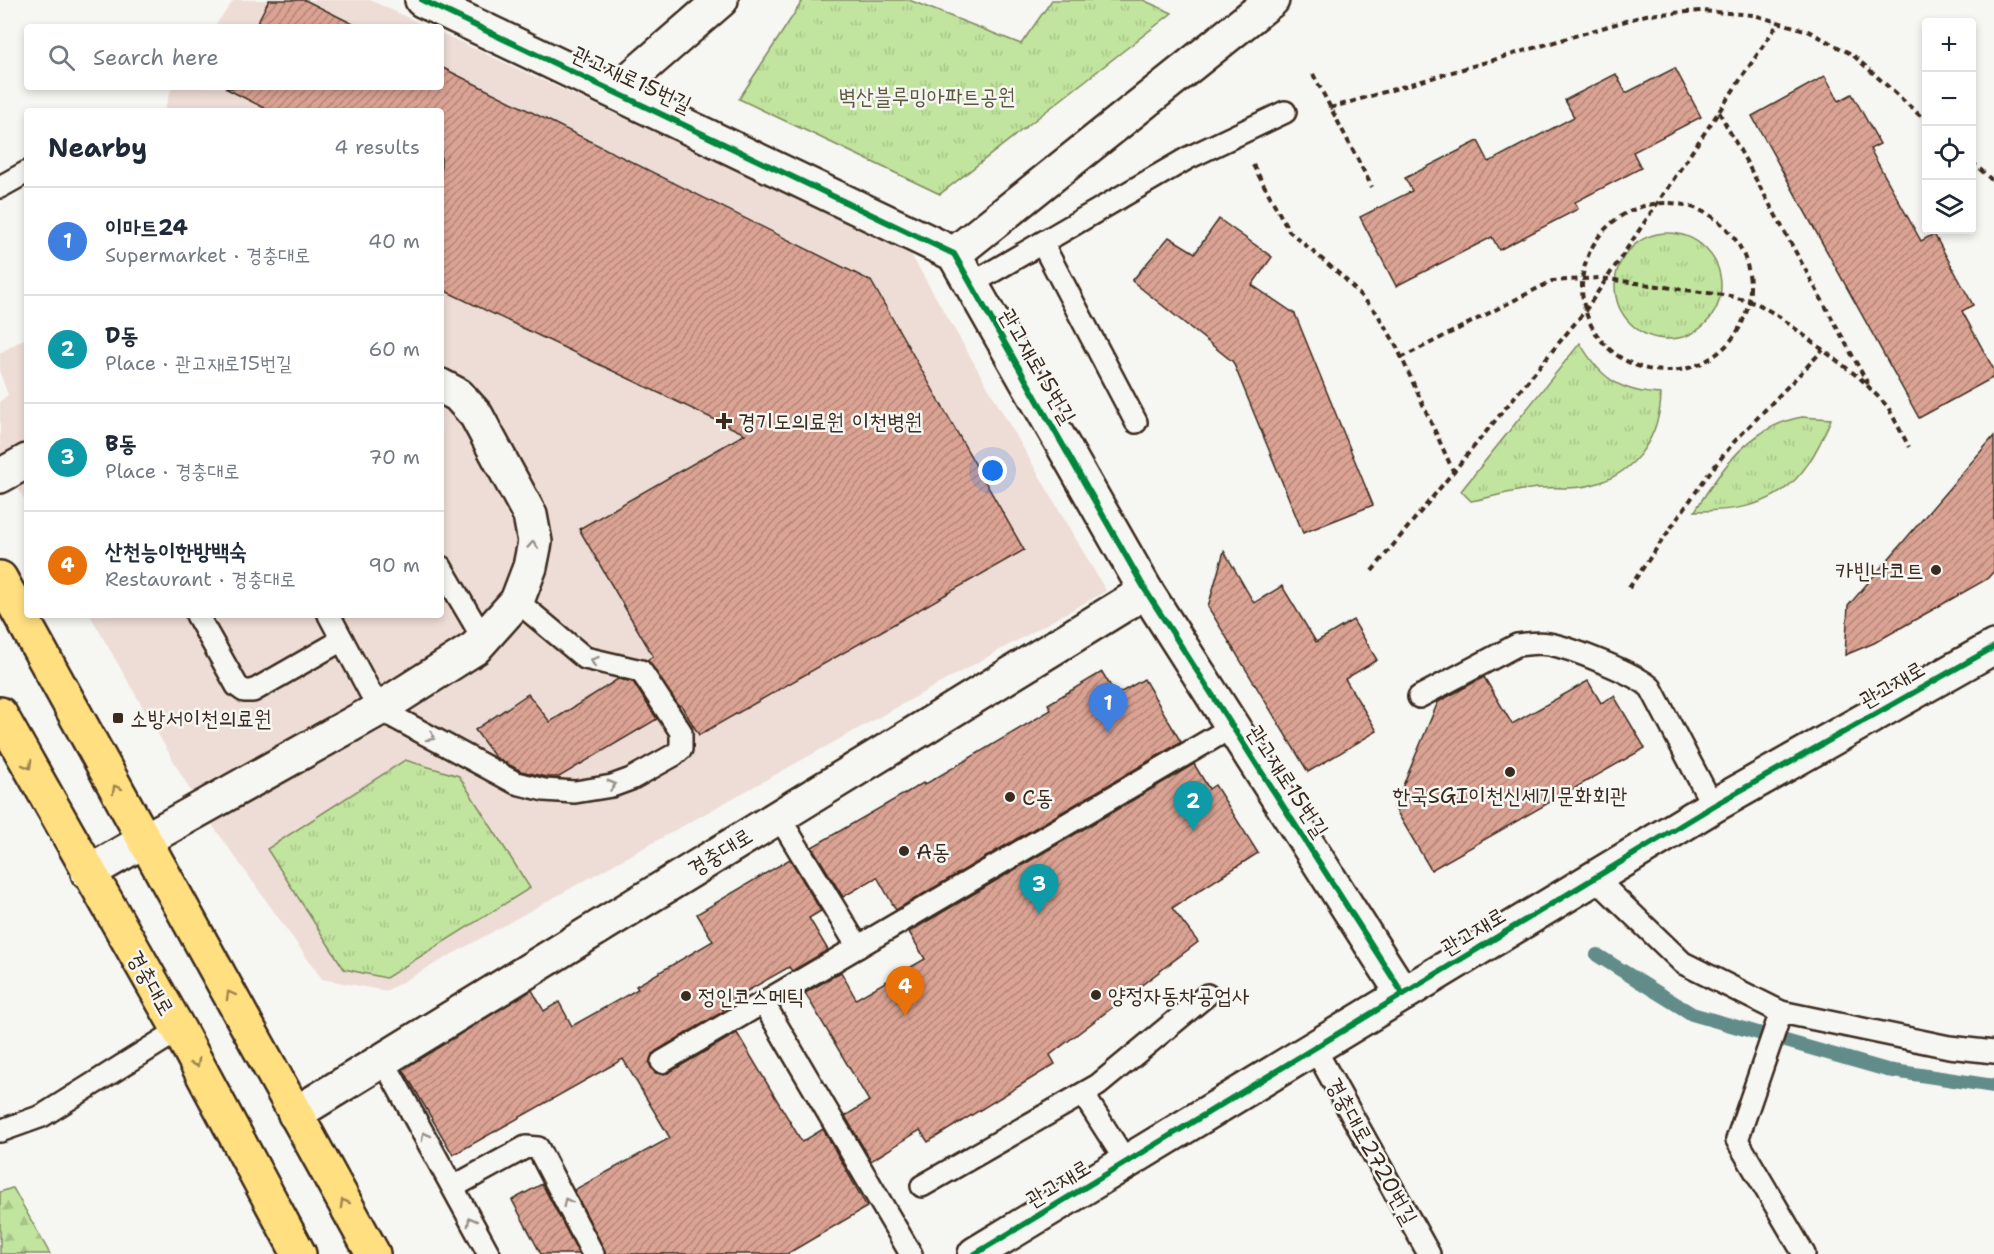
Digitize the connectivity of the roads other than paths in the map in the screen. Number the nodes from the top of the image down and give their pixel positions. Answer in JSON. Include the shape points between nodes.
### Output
{"nodes":[{"id":1,"x":422,"y":0,"type":"edge"},
{"id":2,"x":721,"y":0,"type":"edge"},
{"id":3,"x":1272,"y":0,"type":"edge"},
{"id":4,"x":616,"y":91,"type":"junction"},
{"id":5,"x":1285,"y":112,"type":"dead end"},
{"id":6,"x":24,"y":174,"type":"edge"},
{"id":7,"x":0,"y":187,"type":"edge"},
{"id":8,"x":1042,"y":243,"type":"junction"},
{"id":9,"x":954,"y":254,"type":"junction"},
{"id":10,"x":971,"y":284,"type":"junction"},
{"id":11,"x":444,"y":388,"type":"edge"},
{"id":12,"x":1136,"y":422,"type":"dead end"},
{"id":13,"x":24,"y":463,"type":"edge"},
{"id":14,"x":0,"y":476,"type":"edge"},
{"id":15,"x":444,"y":572,"type":"edge"},
{"id":16,"x":0,"y":578,"type":"edge"},
{"id":17,"x":1146,"y":591,"type":"junction"},
{"id":18,"x":517,"y":601,"type":"junction"},
{"id":19,"x":199,"y":618,"type":"edge"},
{"id":20,"x":331,"y":618,"type":"edge"},
{"id":21,"x":342,"y":640,"type":"junction"},
{"id":22,"x":484,"y":640,"type":"junction"},
{"id":23,"x":1994,"y":647,"type":"edge"},
{"id":24,"x":1419,"y":697,"type":"dead end"},
{"id":25,"x":379,"y":709,"type":"junction"},
{"id":26,"x":0,"y":714,"type":"edge"},
{"id":27,"x":1232,"y":727,"type":"junction"},
{"id":28,"x":1713,"y":806,"type":"junction"},
{"id":29,"x":779,"y":817,"type":"junction"},
{"id":30,"x":145,"y":840,"type":"junction"},
{"id":31,"x":88,"y":873,"type":"junction"},
{"id":32,"x":1595,"y":878,"type":"junction"},
{"id":33,"x":858,"y":947,"type":"junction"},
{"id":34,"x":1403,"y":994,"type":"junction"},
{"id":35,"x":1207,"y":995,"type":"dead end"},
{"id":36,"x":763,"y":1002,"type":"junction"},
{"id":37,"x":1779,"y":1018,"type":"junction"},
{"id":38,"x":179,"y":1030,"type":"junction"},
{"id":39,"x":1315,"y":1049,"type":"junction"},
{"id":40,"x":1994,"y":1052,"type":"edge"},
{"id":41,"x":383,"y":1060,"type":"junction"},
{"id":42,"x":662,"y":1062,"type":"dead end"},
{"id":43,"x":1083,"y":1094,"type":"junction"},
{"id":44,"x":295,"y":1114,"type":"junction"},
{"id":45,"x":0,"y":1131,"type":"edge"},
{"id":46,"x":1127,"y":1163,"type":"junction"},
{"id":47,"x":922,"y":1186,"type":"dead end"},
{"id":48,"x":453,"y":1187,"type":"junction"},
{"id":49,"x":299,"y":1254,"type":"edge"},
{"id":50,"x":373,"y":1254,"type":"edge"},
{"id":51,"x":489,"y":1254,"type":"edge"},
{"id":52,"x":593,"y":1254,"type":"edge"},
{"id":53,"x":911,"y":1254,"type":"edge"},
{"id":54,"x":975,"y":1254,"type":"edge"},
{"id":55,"x":1429,"y":1254,"type":"edge"},
{"id":56,"x":1804,"y":1254,"type":"edge"}],
"edges":[{"from":1,"to":4,"type":"street","name":"관고재로15번길"},
{"from":2,"to":4,"type":"street"},
{"from":3,"to":9,"type":"street"},
{"from":4,"to":9,"type":"street","name":"관고재로15번길"},
{"from":5,"to":8,"type":"lane","via":[[1188,158]]},
{"from":6,"to":7,"type":"lane"},
{"from":8,"to":10,"type":"lane"},
{"from":8,"to":12,"type":"lane"},
{"from":9,"to":10,"type":"street","name":"관고재로15번길"},
{"from":10,"to":17,"type":"street","name":"관고재로15번길"},
{"from":18,"to":11,"type":"street","one_way":true,"via":[[535,542],[530,515],[476,415],[458,395]]},
{"from":13,"to":14,"type":"street"},
{"from":15,"to":22,"type":"lane"},
{"from":30,"to":16,"type":"main road","one_way":true},
{"from":17,"to":27,"type":"street","name":"관고재로15번길"},
{"from":17,"to":29,"type":"street","name":"경충대로"},
{"from":18,"to":22,"type":"street"},
{"from":25,"to":18,"type":"lane","one_way":true,"via":[[516,783],[544,790],[575,792],[612,786],[681,749],[681,732],[641,671],[585,658]]},
{"from":19,"to":21,"type":"lane","via":[[237,686],[244,691],[253,691]]},
{"from":20,"to":21,"type":"lane"},
{"from":21,"to":25,"type":"lane"},
{"from":22,"to":25,"type":"street"},
{"from":23,"to":28,"type":"street","name":"관고재로"},
{"from":24,"to":28,"type":"lane","via":[[1517,645],[1535,642],[1561,648],[1634,676],[1652,688]]},
{"from":25,"to":30,"type":"street"},
{"from":26,"to":31,"type":"main road","name":"경충대로","one_way":true},
{"from":27,"to":33,"type":"lane"},
{"from":27,"to":34,"type":"street","name":"관고재로15번길"},
{"from":28,"to":32,"type":"street","name":"관고재로"},
{"from":29,"to":33,"type":"lane"},
{"from":29,"to":41,"type":"street","name":"경충대로"},
{"from":30,"to":31,"type":"street"},
{"from":44,"to":30,"type":"main road","one_way":true},
{"from":31,"to":38,"type":"main road","name":"경충대로"},
{"from":32,"to":34,"type":"street","name":"관고재로"},
{"from":32,"to":37,"type":"lane","via":[[1683,963]]},
{"from":33,"to":36,"type":"lane"},
{"from":34,"to":39,"type":"street","name":"관고재로"},
{"from":35,"to":43,"type":"lane"},
{"from":36,"to":42,"type":"lane"},
{"from":36,"to":53,"type":"lane"},
{"from":37,"to":40,"type":"lane"},
{"from":37,"to":56,"type":"lane","via":[[1737,1140]]},
{"from":38,"to":45,"type":"lane","via":[[42,1116]]},
{"from":38,"to":49,"type":"main road","name":"경충대로","one_way":true},
{"from":39,"to":46,"type":"street","name":"관고재로"},
{"from":39,"to":55,"type":"lane","name":"경충대로2720번길"},
{"from":41,"to":44,"type":"street","name":"경충대로"},
{"from":48,"to":41,"type":"lane","one_way":true},
{"from":43,"to":46,"type":"lane"},
{"from":43,"to":47,"type":"lane"},
{"from":50,"to":44,"type":"main road","one_way":true},
{"from":46,"to":54,"type":"street","name":"관고재로"},
{"from":51,"to":48,"type":"lane","one_way":true},
{"from":52,"to":48,"type":"lane","one_way":true,"via":[[538,1148],[526,1148]]}]}
